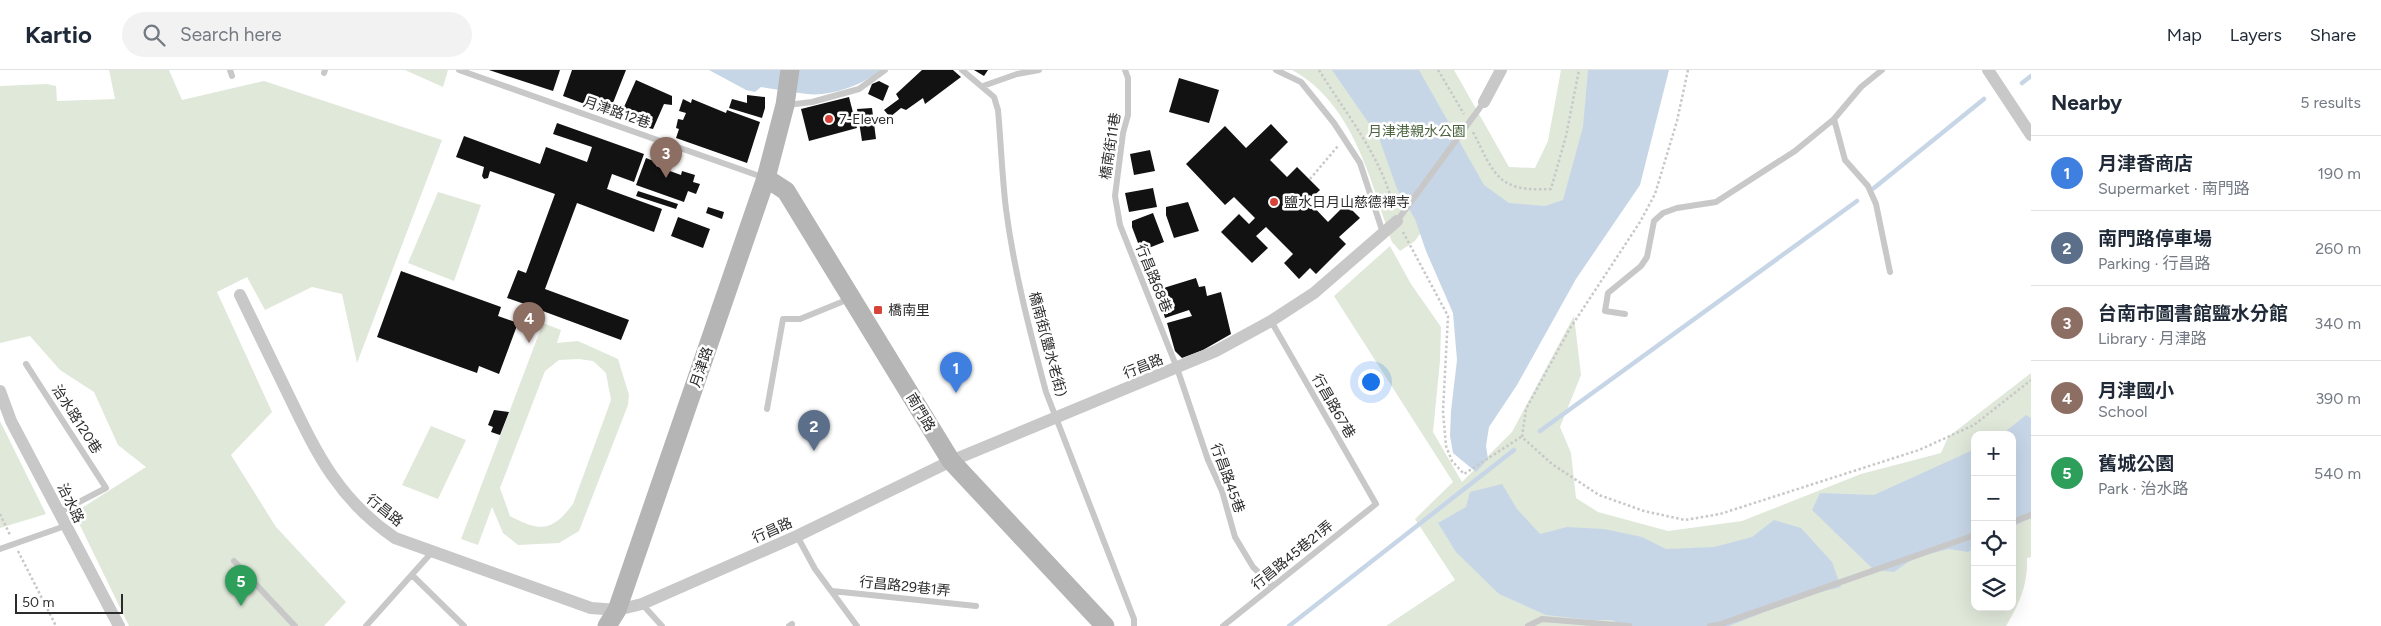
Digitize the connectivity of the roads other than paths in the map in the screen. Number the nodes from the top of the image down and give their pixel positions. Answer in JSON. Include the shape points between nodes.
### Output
{"nodes":[{"id":1,"x":458,"y":70,"type":"edge"},
{"id":2,"x":790,"y":70,"type":"edge"},
{"id":3,"x":885,"y":70,"type":"edge"},
{"id":4,"x":962,"y":70,"type":"edge"},
{"id":5,"x":1039,"y":70,"type":"edge"},
{"id":6,"x":1125,"y":70,"type":"edge"},
{"id":7,"x":1276,"y":70,"type":"edge"},
{"id":8,"x":1501,"y":70,"type":"edge"},
{"id":9,"x":1882,"y":70,"type":"edge"},
{"id":10,"x":1988,"y":70,"type":"edge"},
{"id":11,"x":983,"y":86,"type":"junction"},
{"id":12,"x":1484,"y":102,"type":"joint"},
{"id":13,"x":785,"y":105,"type":"junction"},
{"id":14,"x":1834,"y":119,"type":"junction"},
{"id":15,"x":2031,"y":135,"type":"edge"},
{"id":16,"x":766,"y":178,"type":"junction"},
{"id":17,"x":1115,"y":196,"type":"joint"},
{"id":18,"x":1397,"y":221,"type":"joint"},
{"id":19,"x":1383,"y":233,"type":"junction"},
{"id":20,"x":1890,"y":272,"type":"dead end"},
{"id":21,"x":240,"y":295,"type":"dead end"},
{"id":22,"x":851,"y":298,"type":"junction"},
{"id":23,"x":1625,"y":314,"type":"dead end"},
{"id":24,"x":1271,"y":322,"type":"junction"},
{"id":25,"x":26,"y":364,"type":"dead end"},
{"id":26,"x":1177,"y":368,"type":"junction"},
{"id":27,"x":0,"y":391,"type":"edge"},
{"id":28,"x":767,"y":409,"type":"dead end"},
{"id":29,"x":1057,"y":417,"type":"junction"},
{"id":30,"x":951,"y":461,"type":"junction"},
{"id":31,"x":1376,"y":504,"type":"joint"},
{"id":32,"x":60,"y":512,"type":"junction"},
{"id":33,"x":2031,"y":515,"type":"edge"},
{"id":34,"x":2015,"y":521,"type":"edge"},
{"id":35,"x":65,"y":526,"type":"junction"},
{"id":36,"x":798,"y":536,"type":"junction"},
{"id":37,"x":1971,"y":536,"type":"edge"},
{"id":38,"x":0,"y":549,"type":"edge"},
{"id":39,"x":433,"y":551,"type":"junction"},
{"id":40,"x":234,"y":561,"type":"dead end"},
{"id":41,"x":412,"y":575,"type":"junction"},
{"id":42,"x":1273,"y":586,"type":"junction"},
{"id":43,"x":832,"y":591,"type":"junction"},
{"id":44,"x":642,"y":604,"type":"junction"},
{"id":45,"x":976,"y":606,"type":"dead end"},
{"id":46,"x":612,"y":618,"type":"edge"},
{"id":47,"x":119,"y":626,"type":"edge"},
{"id":48,"x":296,"y":626,"type":"edge"},
{"id":49,"x":366,"y":626,"type":"edge"},
{"id":50,"x":464,"y":626,"type":"edge"},
{"id":51,"x":662,"y":626,"type":"edge"},
{"id":52,"x":857,"y":626,"type":"edge"},
{"id":53,"x":1105,"y":626,"type":"edge"},
{"id":54,"x":1134,"y":626,"type":"edge"},
{"id":55,"x":1223,"y":626,"type":"edge"},
{"id":56,"x":1528,"y":626,"type":"edge"},
{"id":57,"x":1630,"y":626,"type":"edge"},
{"id":58,"x":1710,"y":626,"type":"edge"}],
"edges":[{"from":1,"to":16,"type":"lane","name":"月津路12巷"},
{"from":2,"to":13,"type":"street","name":"月津路"},
{"from":3,"to":13,"type":"lane","via":[[860,89],[812,102]]},
{"from":4,"to":11,"type":"lane","name":"橋南街(鹽水老街)"},
{"from":5,"to":11,"type":"lane"},
{"from":6,"to":17,"type":"lane","name":"橋南街11巷","via":[[1128,115]]},
{"from":7,"to":19,"type":"lane","via":[[1300,82],[1345,140],[1360,163]]},
{"from":8,"to":12,"type":"street"},
{"from":9,"to":14,"type":"lane","via":[[1861,87]]},
{"from":10,"to":15,"type":"street"},
{"from":11,"to":29,"type":"lane","name":"橋南街(鹽水老街)","via":[[994,97],[998,110],[1006,209],[1020,288],[1046,392]]},
{"from":12,"to":18,"type":"lane"},
{"from":13,"to":16,"type":"street","name":"月津路"},
{"from":14,"to":20,"type":"lane","via":[[1845,160],[1868,186],[1876,204]]},
{"from":14,"to":23,"type":"lane","via":[[1795,151],[1716,202],[1677,208],[1663,213],[1654,221],[1647,256],[1641,266],[1608,293],[1605,311]]},
{"from":16,"to":22,"type":"street","name":"南門路","via":[[786,191]]},
{"from":16,"to":46,"type":"street","name":"月津路"},
{"from":17,"to":26,"type":"lane","name":"行昌路68巷","via":[[1128,250]]},
{"from":18,"to":19,"type":"street","name":"行昌路"},
{"from":19,"to":24,"type":"street","name":"行昌路","via":[[1314,293]]},
{"from":21,"to":39,"type":"street","name":"行昌路","via":[[323,464],[346,495],[371,521],[395,538]]},
{"from":22,"to":28,"type":"lane","via":[[800,319],[783,319]]},
{"from":22,"to":30,"type":"street","name":"南門路"},
{"from":24,"to":26,"type":"street","name":"行昌路"},
{"from":24,"to":31,"type":"lane","name":"行昌路67巷"},
{"from":25,"to":32,"type":"lane","name":"治水路120巷","via":[[106,488]]},
{"from":26,"to":29,"type":"street","name":"行昌路"},
{"from":26,"to":42,"type":"lane","name":"行昌路45巷","via":[[1222,491],[1235,537],[1253,567]]},
{"from":27,"to":32,"type":"street","name":"治水路","via":[[11,421]]},
{"from":29,"to":30,"type":"street","name":"行昌路"},
{"from":29,"to":54,"type":"lane","name":"橋南街(鹽水老街)"},
{"from":30,"to":36,"type":"street","name":"行昌路"},
{"from":30,"to":53,"type":"street","name":"南門路"},
{"from":31,"to":42,"type":"lane","name":"行昌路45巷21弄"},
{"from":32,"to":35,"type":"street","name":"治水路"},
{"from":33,"to":34,"type":"lane"},
{"from":35,"to":38,"type":"lane"},
{"from":35,"to":47,"type":"street","name":"治水路"},
{"from":36,"to":43,"type":"lane","via":[[815,569]]},
{"from":36,"to":44,"type":"street","name":"行昌路"},
{"from":37,"to":58,"type":"lane"},
{"from":39,"to":41,"type":"lane"},
{"from":39,"to":46,"type":"street","name":"行昌路"},
{"from":40,"to":48,"type":"lane"},
{"from":41,"to":49,"type":"lane"},
{"from":41,"to":50,"type":"lane"},
{"from":42,"to":55,"type":"lane","name":"行昌路45巷21弄"},
{"from":43,"to":45,"type":"lane","name":"行昌路29巷1弄"},
{"from":43,"to":52,"type":"lane"},
{"from":44,"to":46,"type":"street","name":"行昌路"},
{"from":44,"to":51,"type":"lane"},
{"from":56,"to":57,"type":"lane","via":[[1542,619]]}]}
